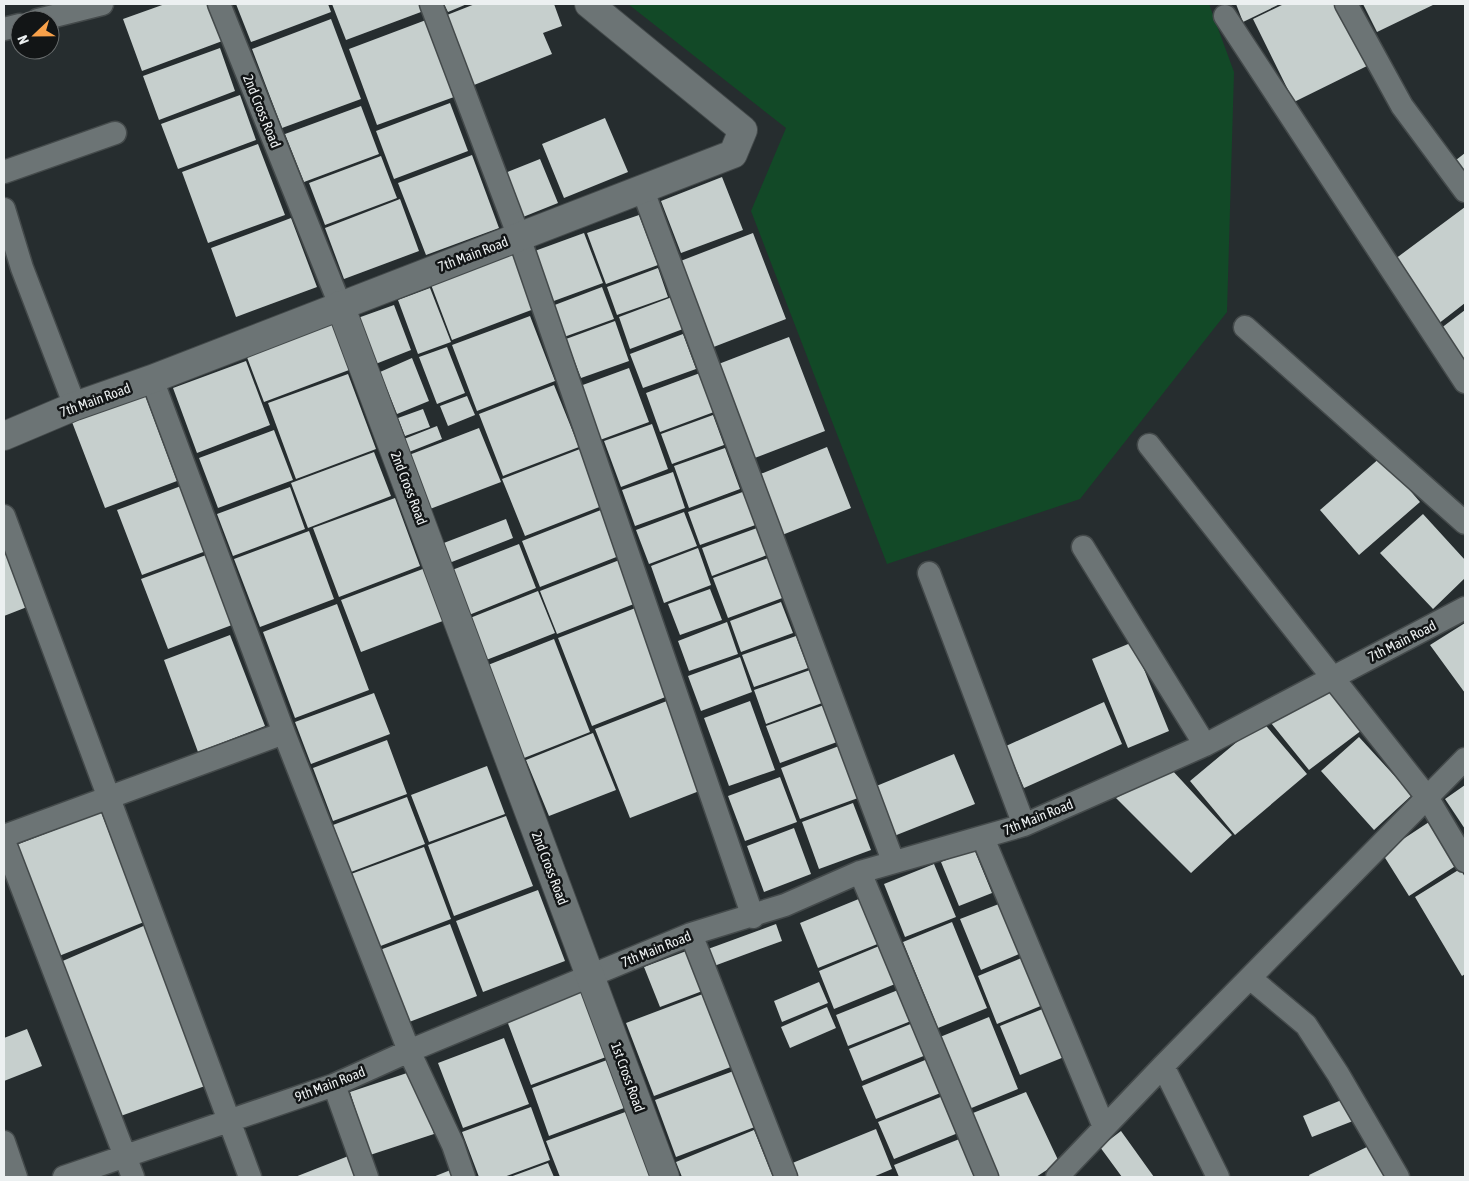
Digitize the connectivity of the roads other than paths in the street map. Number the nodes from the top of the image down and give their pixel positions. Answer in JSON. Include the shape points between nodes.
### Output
{"nodes":[{"id":1,"x":102,"y":4,"type":"edge"},
{"id":2,"x":219,"y":4,"type":"edge"},
{"id":3,"x":431,"y":4,"type":"edge"},
{"id":4,"x":589,"y":4,"type":"edge"},
{"id":5,"x":1346,"y":4,"type":"edge"},
{"id":6,"x":60,"y":14,"type":"edge"},
{"id":7,"x":1224,"y":16,"type":"dead end"},
{"id":8,"x":115,"y":134,"type":"dead end"},
{"id":9,"x":4,"y":172,"type":"edge"},
{"id":10,"x":642,"y":188,"type":"junction"},
{"id":11,"x":1465,"y":192,"type":"edge"},
{"id":12,"x":4,"y":209,"type":"edge"},
{"id":13,"x":519,"y":237,"type":"junction"},
{"id":14,"x":340,"y":305,"type":"junction"},
{"id":15,"x":1245,"y":327,"type":"dead end"},
{"id":16,"x":152,"y":379,"type":"junction"},
{"id":17,"x":1465,"y":382,"type":"edge"},
{"id":18,"x":75,"y":406,"type":"junction"},
{"id":19,"x":4,"y":436,"type":"edge"},
{"id":20,"x":1149,"y":445,"type":"dead end"},
{"id":21,"x":4,"y":516,"type":"edge"},
{"id":22,"x":1465,"y":524,"type":"edge"},
{"id":23,"x":1082,"y":547,"type":"dead end"},
{"id":24,"x":929,"y":573,"type":"dead end"},
{"id":25,"x":1465,"y":608,"type":"edge"},
{"id":26,"x":1332,"y":677,"type":"junction"},
{"id":27,"x":284,"y":733,"type":"junction"},
{"id":28,"x":1205,"y":745,"type":"junction"},
{"id":29,"x":1465,"y":759,"type":"edge"},
{"id":30,"x":108,"y":797,"type":"junction"},
{"id":31,"x":1427,"y":797,"type":"junction"},
{"id":32,"x":1024,"y":824,"type":"junction"},
{"id":33,"x":4,"y":836,"type":"edge"},
{"id":34,"x":983,"y":838,"type":"junction"},
{"id":35,"x":4,"y":841,"type":"edge"},
{"id":36,"x":893,"y":861,"type":"junction"},
{"id":37,"x":1465,"y":861,"type":"edge"},
{"id":38,"x":860,"y":872,"type":"junction"},
{"id":39,"x":753,"y":916,"type":"junction"},
{"id":40,"x":691,"y":934,"type":"junction"},
{"id":41,"x":591,"y":976,"type":"junction"},
{"id":42,"x":1250,"y":978,"type":"junction"},
{"id":43,"x":409,"y":1051,"type":"junction"},
{"id":44,"x":1163,"y":1066,"type":"junction"},
{"id":45,"x":334,"y":1085,"type":"junction"},
{"id":46,"x":231,"y":1120,"type":"junction"},
{"id":47,"x":1104,"y":1127,"type":"junction"},
{"id":48,"x":4,"y":1142,"type":"edge"},
{"id":49,"x":125,"y":1156,"type":"junction"},
{"id":50,"x":16,"y":1177,"type":"edge"},
{"id":51,"x":64,"y":1177,"type":"edge"},
{"id":52,"x":133,"y":1177,"type":"edge"},
{"id":53,"x":250,"y":1177,"type":"edge"},
{"id":54,"x":367,"y":1177,"type":"edge"},
{"id":55,"x":464,"y":1177,"type":"edge"},
{"id":56,"x":666,"y":1177,"type":"edge"},
{"id":57,"x":786,"y":1177,"type":"edge"},
{"id":58,"x":987,"y":1177,"type":"edge"},
{"id":59,"x":1058,"y":1177,"type":"edge"},
{"id":60,"x":1218,"y":1177,"type":"edge"},
{"id":61,"x":1398,"y":1177,"type":"edge"}],
"edges":[{"from":1,"to":6,"type":"street"},
{"from":2,"to":14,"type":"street","name":"2nd Cross Road"},
{"from":3,"to":13,"type":"street"},
{"from":4,"to":10,"type":"street","name":"7th Main Road","via":[[743,130],[733,154]]},
{"from":5,"to":11,"type":"street","via":[[1402,106]]},
{"from":7,"to":17,"type":"street"},
{"from":8,"to":9,"type":"street"},
{"from":10,"to":13,"type":"street","name":"7th Main Road"},
{"from":10,"to":36,"type":"street"},
{"from":12,"to":18,"type":"street","via":[[22,268]]},
{"from":13,"to":14,"type":"street","name":"7th Main Road"},
{"from":13,"to":39,"type":"street"},
{"from":14,"to":16,"type":"street","name":"7th Main Road"},
{"from":14,"to":41,"type":"street","name":"2nd Cross Road"},
{"from":15,"to":22,"type":"street"},
{"from":16,"to":18,"type":"street","name":"7th Main Road"},
{"from":16,"to":27,"type":"street"},
{"from":18,"to":19,"type":"street","name":"7th Main Road"},
{"from":20,"to":26,"type":"street"},
{"from":21,"to":30,"type":"street"},
{"from":23,"to":28,"type":"street"},
{"from":24,"to":32,"type":"street"},
{"from":25,"to":26,"type":"street","name":"7th Main Road"},
{"from":26,"to":28,"type":"street","name":"7th Main Road"},
{"from":26,"to":31,"type":"street"},
{"from":27,"to":30,"type":"street"},
{"from":27,"to":43,"type":"street"},
{"from":28,"to":32,"type":"street","name":"7th Main Road"},
{"from":29,"to":31,"type":"street"},
{"from":30,"to":33,"type":"street"},
{"from":30,"to":46,"type":"street"},
{"from":31,"to":37,"type":"street"},
{"from":31,"to":42,"type":"street"},
{"from":32,"to":34,"type":"street","name":"7th Main Road"},
{"from":34,"to":36,"type":"street","name":"7th Main Road"},
{"from":34,"to":47,"type":"street"},
{"from":35,"to":49,"type":"street"},
{"from":36,"to":38,"type":"street","name":"7th Main Road"},
{"from":38,"to":39,"type":"street","name":"7th Main Road"},
{"from":38,"to":58,"type":"street"},
{"from":39,"to":40,"type":"street","name":"7th Main Road"},
{"from":40,"to":41,"type":"street","name":"7th Main Road"},
{"from":40,"to":57,"type":"street"},
{"from":41,"to":43,"type":"street","name":"9th Main Road"},
{"from":41,"to":56,"type":"street","name":"1st Cross Road"},
{"from":42,"to":44,"type":"street"},
{"from":42,"to":61,"type":"street","via":[[1306,1025]]},
{"from":43,"to":45,"type":"street","name":"9th Main Road"},
{"from":43,"to":55,"type":"street","via":[[453,1145]]},
{"from":44,"to":47,"type":"street"},
{"from":44,"to":60,"type":"street"},
{"from":45,"to":46,"type":"street","name":"9th Main Road"},
{"from":45,"to":54,"type":"street"},
{"from":46,"to":49,"type":"street","name":"9th Main Road"},
{"from":46,"to":53,"type":"street"},
{"from":47,"to":59,"type":"street"},
{"from":48,"to":50,"type":"street"},
{"from":49,"to":51,"type":"street","name":"9th Main Road"},
{"from":49,"to":52,"type":"street"}]}
